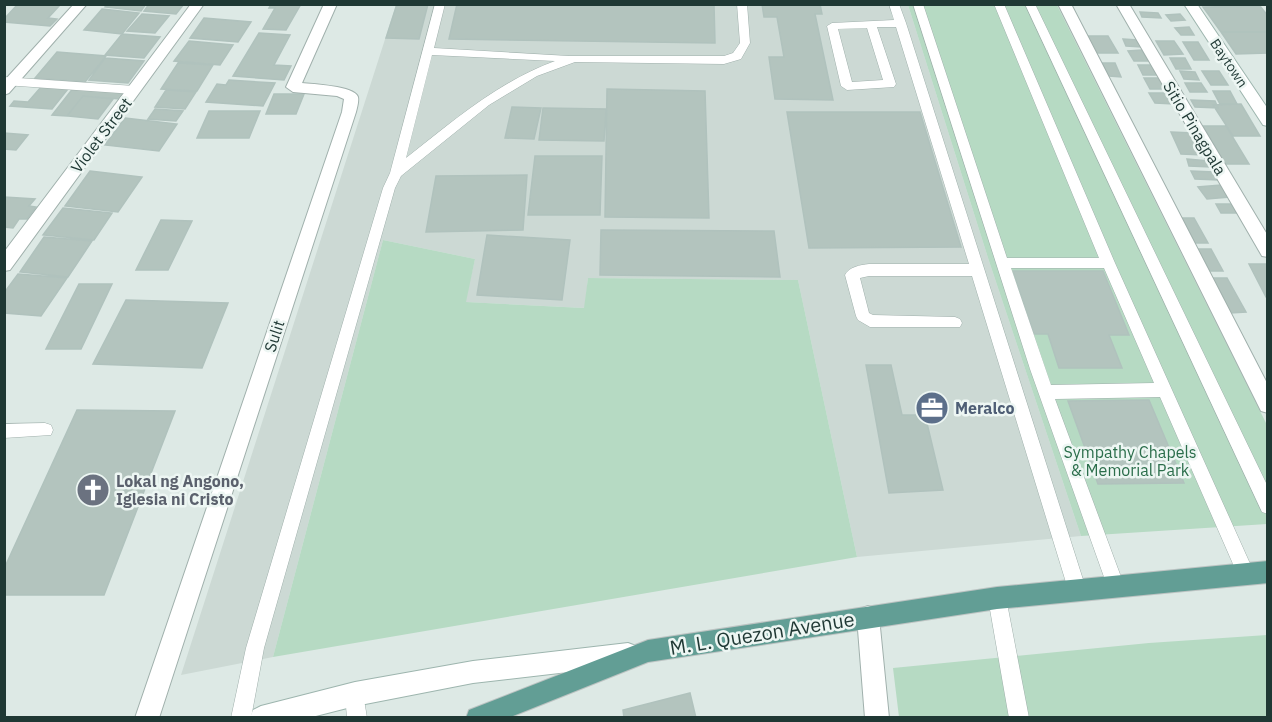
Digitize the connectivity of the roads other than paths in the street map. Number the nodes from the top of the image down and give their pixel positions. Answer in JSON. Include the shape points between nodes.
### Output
{"nodes":[{"id":1,"x":81,"y":4,"type":"edge"},
{"id":2,"x":198,"y":4,"type":"edge"},
{"id":3,"x":332,"y":4,"type":"edge"},
{"id":4,"x":440,"y":4,"type":"edge"},
{"id":5,"x":742,"y":4,"type":"edge"},
{"id":6,"x":894,"y":4,"type":"edge"},
{"id":7,"x":918,"y":4,"type":"edge"},
{"id":8,"x":999,"y":4,"type":"edge"},
{"id":9,"x":1030,"y":4,"type":"edge"},
{"id":10,"x":1064,"y":4,"type":"edge"},
{"id":11,"x":1122,"y":4,"type":"edge"},
{"id":12,"x":1190,"y":4,"type":"edge"},
{"id":13,"x":871,"y":24,"type":"junction"},
{"id":14,"x":901,"y":24,"type":"junction"},
{"id":15,"x":428,"y":51,"type":"junction"},
{"id":16,"x":574,"y":58,"type":"junction"},
{"id":17,"x":7,"y":84,"type":"edge"},
{"id":18,"x":134,"y":90,"type":"junction"},
{"id":19,"x":1268,"y":121,"type":"edge"},
{"id":20,"x":396,"y":173,"type":"junction"},
{"id":21,"x":1268,"y":251,"type":"edge"},
{"id":22,"x":1002,"y":263,"type":"junction"},
{"id":23,"x":1108,"y":263,"type":"junction"},
{"id":24,"x":4,"y":265,"type":"edge"},
{"id":25,"x":977,"y":270,"type":"junction"},
{"id":26,"x":955,"y":323,"type":"dead end"},
{"id":27,"x":1165,"y":390,"type":"junction"},
{"id":28,"x":1046,"y":392,"type":"junction"},
{"id":29,"x":1268,"y":405,"type":"edge"},
{"id":30,"x":45,"y":430,"type":"dead end"},
{"id":31,"x":4,"y":431,"type":"edge"},
{"id":32,"x":1268,"y":506,"type":"edge"},
{"id":33,"x":1257,"y":573,"type":"edge"},
{"id":34,"x":1115,"y":585,"type":"junction"},
{"id":35,"x":1077,"y":588,"type":"junction"},
{"id":36,"x":997,"y":598,"type":"junction"},
{"id":37,"x":868,"y":617,"type":"junction"},
{"id":38,"x":648,"y":651,"type":"junction"},
{"id":39,"x":355,"y":694,"type":"junction"},
{"id":40,"x":147,"y":717,"type":"edge"},
{"id":41,"x":241,"y":717,"type":"edge"},
{"id":42,"x":261,"y":717,"type":"edge"},
{"id":43,"x":357,"y":717,"type":"edge"},
{"id":44,"x":477,"y":717,"type":"edge"},
{"id":45,"x":877,"y":717,"type":"edge"},
{"id":46,"x":1019,"y":717,"type":"edge"}],
"edges":[{"from":1,"to":17,"type":"street"},
{"from":2,"to":18,"type":"street","name":"Violet Street"},
{"from":3,"to":40,"type":"street","name":"Sulit","via":[[293,87],[340,92],[351,97],[349,112]]},
{"from":4,"to":15,"type":"lane"},
{"from":5,"to":16,"type":"lane","via":[[745,43],[737,56],[724,60]]},
{"from":6,"to":14,"type":"lane"},
{"from":7,"to":22,"type":"lane"},
{"from":8,"to":23,"type":"lane"},
{"from":9,"to":32,"type":"lane"},
{"from":10,"to":29,"type":"street"},
{"from":11,"to":21,"type":"street","name":"Sitio Pinagpala"},
{"from":12,"to":19,"type":"street","name":"Baytown"},
{"from":13,"to":13,"type":"lane","via":[[832,26],[847,86],[890,84]]},
{"from":13,"to":14,"type":"lane"},
{"from":14,"to":25,"type":"lane"},
{"from":15,"to":16,"type":"lane"},
{"from":15,"to":20,"type":"lane"},
{"from":16,"to":20,"type":"lane","via":[[533,72],[485,102]]},
{"from":17,"to":18,"type":"lane"},
{"from":18,"to":24,"type":"street","name":"Violet Street"},
{"from":20,"to":41,"type":"lane","via":[[388,188],[255,648]]},
{"from":22,"to":23,"type":"lane"},
{"from":22,"to":28,"type":"lane"},
{"from":23,"to":27,"type":"lane"},
{"from":25,"to":26,"type":"lane","via":[[868,270],[852,275],[863,316],[870,321]]},
{"from":25,"to":35,"type":"lane"},
{"from":27,"to":28,"type":"lane"},
{"from":27,"to":33,"type":"lane"},
{"from":28,"to":34,"type":"lane"},
{"from":30,"to":31,"type":"lane"},
{"from":33,"to":34,"type":"main road","name":"M. L. Quezon Avenue"},
{"from":34,"to":35,"type":"main road","name":"M. L. Quezon Avenue"},
{"from":35,"to":36,"type":"main road","name":"M. L. Quezon Avenue"},
{"from":36,"to":37,"type":"main road","name":"M. L. Quezon Avenue"},
{"from":36,"to":46,"type":"lane"},
{"from":37,"to":38,"type":"main road","name":"M. L. Quezon Avenue"},
{"from":37,"to":45,"type":"street"},
{"from":38,"to":39,"type":"street","name":"M. L. Quezon Avenue","via":[[473,672]]},
{"from":38,"to":44,"type":"main road"},
{"from":39,"to":42,"type":"street","name":"M. L. Quezon Avenue"},
{"from":39,"to":43,"type":"lane"}]}
